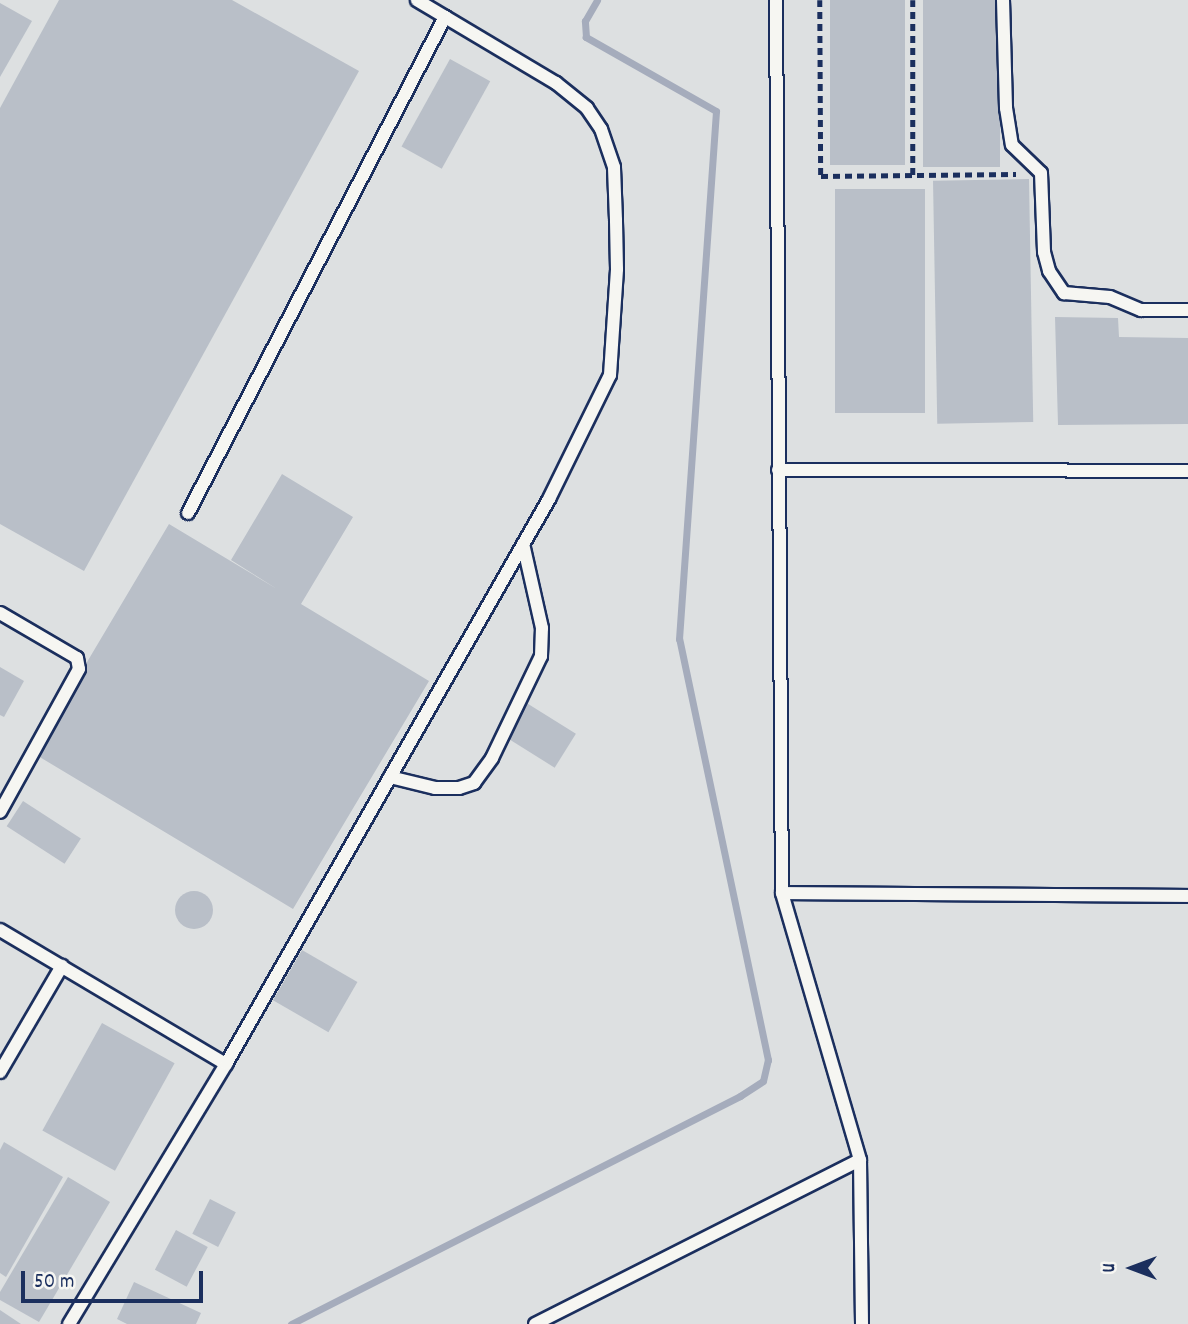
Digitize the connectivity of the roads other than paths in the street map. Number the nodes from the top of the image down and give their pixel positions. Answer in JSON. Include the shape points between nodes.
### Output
{"nodes":[{"id":1,"x":417,"y":0,"type":"edge"},
{"id":2,"x":776,"y":0,"type":"edge"},
{"id":3,"x":1003,"y":0,"type":"edge"},
{"id":4,"x":445,"y":17,"type":"junction"},
{"id":5,"x":1188,"y":310,"type":"edge"},
{"id":6,"x":778,"y":470,"type":"junction"},
{"id":7,"x":1188,"y":471,"type":"edge"},
{"id":8,"x":188,"y":513,"type":"dead end"},
{"id":9,"x":523,"y":544,"type":"junction"},
{"id":10,"x":0,"y":613,"type":"edge"},
{"id":11,"x":390,"y":777,"type":"junction"},
{"id":12,"x":0,"y":812,"type":"edge"},
{"id":13,"x":782,"y":893,"type":"junction"},
{"id":14,"x":1188,"y":896,"type":"edge"},
{"id":15,"x":0,"y":930,"type":"edge"},
{"id":16,"x":62,"y":966,"type":"junction"},
{"id":17,"x":226,"y":1064,"type":"junction"},
{"id":18,"x":0,"y":1072,"type":"edge"},
{"id":19,"x":860,"y":1160,"type":"junction"},
{"id":20,"x":69,"y":1324,"type":"edge"},
{"id":21,"x":536,"y":1324,"type":"edge"},
{"id":22,"x":862,"y":1324,"type":"edge"}],
"edges":[{"from":1,"to":4,"type":"lane"},
{"from":2,"to":6,"type":"lane"},
{"from":3,"to":5,"type":"lane","via":[[1006,108],[1012,145],[1041,173],[1049,271],[1064,293],[1110,297],[1141,310]]},
{"from":4,"to":8,"type":"lane"},
{"from":4,"to":9,"type":"lane","via":[[556,83],[587,108],[601,129],[614,167],[617,270],[610,375]]},
{"from":6,"to":7,"type":"lane"},
{"from":6,"to":13,"type":"lane"},
{"from":9,"to":11,"type":"lane"},
{"from":9,"to":11,"type":"lane","via":[[542,628],[542,649],[492,758],[474,783],[459,788],[435,788]]},
{"from":10,"to":12,"type":"lane","via":[[77,659],[79,668]]},
{"from":11,"to":17,"type":"lane"},
{"from":13,"to":14,"type":"lane"},
{"from":13,"to":19,"type":"lane"},
{"from":15,"to":16,"type":"lane"},
{"from":16,"to":17,"type":"lane"},
{"from":16,"to":18,"type":"lane"},
{"from":17,"to":20,"type":"lane"},
{"from":19,"to":21,"type":"lane"},
{"from":19,"to":22,"type":"lane"}]}
